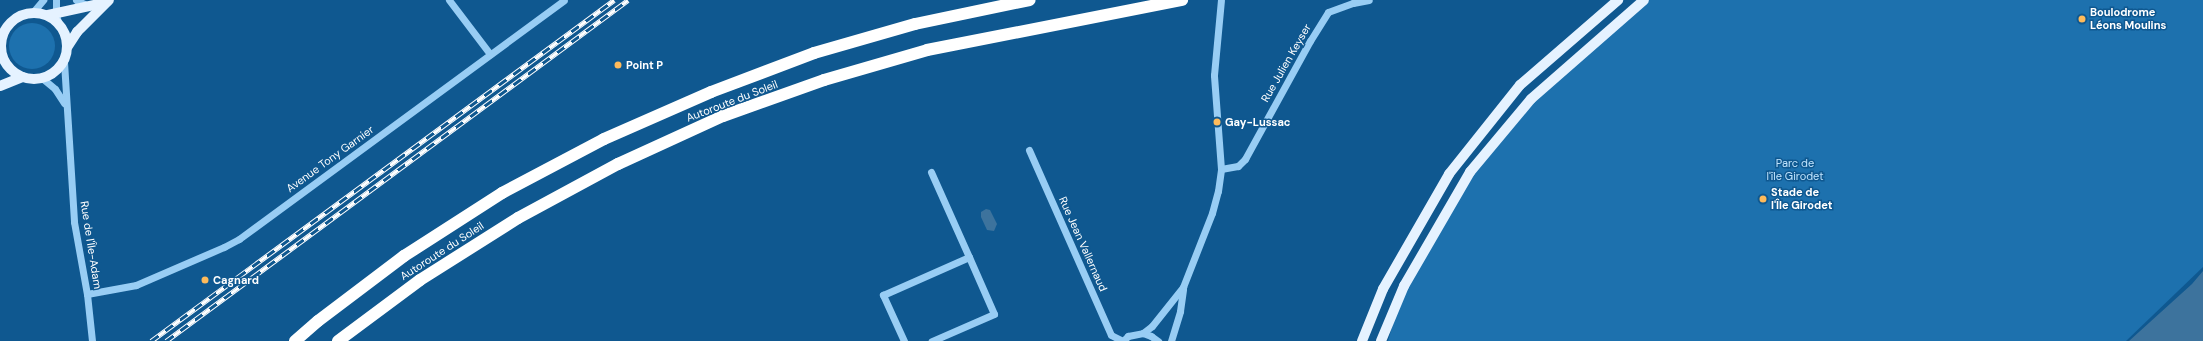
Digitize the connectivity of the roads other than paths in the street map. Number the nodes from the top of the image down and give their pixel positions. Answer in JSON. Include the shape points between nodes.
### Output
{"nodes":[{"id":1,"x":43,"y":0,"type":"edge"},
{"id":2,"x":56,"y":0,"type":"edge"},
{"id":3,"x":76,"y":0,"type":"edge"},
{"id":4,"x":449,"y":0,"type":"edge"},
{"id":5,"x":564,"y":0,"type":"edge"},
{"id":6,"x":1030,"y":0,"type":"edge"},
{"id":7,"x":1182,"y":0,"type":"edge"},
{"id":8,"x":1222,"y":0,"type":"edge"},
{"id":9,"x":1369,"y":0,"type":"edge"},
{"id":10,"x":1618,"y":0,"type":"edge"},
{"id":11,"x":1644,"y":0,"type":"edge"},
{"id":12,"x":106,"y":2,"type":"edge"},
{"id":13,"x":91,"y":7,"type":"junction"},
{"id":14,"x":33,"y":12,"type":"junction"},
{"id":15,"x":54,"y":17,"type":"junction"},
{"id":16,"x":68,"y":46,"type":"junction"},
{"id":17,"x":490,"y":54,"type":"junction"},
{"id":18,"x":4,"y":60,"type":"junction"},
{"id":19,"x":64,"y":62,"type":"junction"},
{"id":20,"x":0,"y":71,"type":"edge"},
{"id":21,"x":22,"y":77,"type":"junction"},
{"id":22,"x":42,"y":78,"type":"junction"},
{"id":23,"x":0,"y":86,"type":"edge"},
{"id":24,"x":65,"y":105,"type":"junction"},
{"id":25,"x":1029,"y":150,"type":"dead end"},
{"id":26,"x":1221,"y":169,"type":"junction"},
{"id":27,"x":931,"y":172,"type":"dead end"},
{"id":28,"x":969,"y":257,"type":"junction"},
{"id":29,"x":1183,"y":287,"type":"junction"},
{"id":30,"x":87,"y":294,"type":"junction"},
{"id":31,"x":1142,"y":334,"type":"junction"},
{"id":32,"x":92,"y":341,"type":"edge"},
{"id":33,"x":295,"y":341,"type":"edge"},
{"id":34,"x":338,"y":341,"type":"edge"},
{"id":35,"x":904,"y":341,"type":"edge"},
{"id":36,"x":932,"y":341,"type":"edge"},
{"id":37,"x":1122,"y":341,"type":"edge"},
{"id":38,"x":1158,"y":341,"type":"edge"},
{"id":39,"x":1171,"y":341,"type":"edge"},
{"id":40,"x":1362,"y":341,"type":"edge"},
{"id":41,"x":1381,"y":341,"type":"edge"}],
"edges":[{"from":1,"to":14,"type":"street"},
{"from":2,"to":15,"type":"street"},
{"from":3,"to":13,"type":"street"},
{"from":4,"to":17,"type":"street"},
{"from":5,"to":17,"type":"street","name":"Avenue Tony Garnier"},
{"from":6,"to":33,"type":"highway","name":"Autoroute du Soleil","via":[[915,24],[814,54],[710,92],[604,139],[502,193],[404,256]]},
{"from":7,"to":34,"type":"highway","name":"Autoroute du Soleil","via":[[927,50],[824,80],[723,116],[618,164],[518,218],[420,280]]},
{"from":8,"to":26,"type":"street","via":[[1214,75]]},
{"from":9,"to":26,"type":"street","name":"Rue Julien Keyser","via":[[1328,12],[1245,159],[1238,166]]},
{"from":10,"to":40,"type":"main road","via":[[1520,85],[1449,174],[1383,289]]},
{"from":11,"to":41,"type":"main road","via":[[1531,99],[1470,172],[1404,286]]},
{"from":12,"to":13,"type":"main road"},
{"from":12,"to":16,"type":"main road","via":[[77,32]]},
{"from":13,"to":15,"type":"main road"},
{"from":14,"to":15,"type":"main road"},
{"from":14,"to":18,"type":"main road","via":[[19,16],[6,27],[1,43]]},
{"from":15,"to":16,"type":"main road","via":[[66,37]]},
{"from":16,"to":19,"type":"main road"},
{"from":17,"to":30,"type":"street","name":"Avenue Tony Garnier","via":[[239,239],[136,285]]},
{"from":18,"to":20,"type":"main road"},
{"from":18,"to":21,"type":"main road"},
{"from":19,"to":22,"type":"main road","via":[[54,73]]},
{"from":19,"to":24,"type":"street","name":"Rue de l'Île-Adam"},
{"from":21,"to":22,"type":"main road"},
{"from":21,"to":23,"type":"main road"},
{"from":22,"to":24,"type":"street","name":"Rue de l'Île-Adam","via":[[56,89]]},
{"from":24,"to":30,"type":"street","name":"Rue de l'Île-Adam","via":[[74,222]]},
{"from":25,"to":37,"type":"street","name":"Rue Jean Vallernaud","via":[[1111,335]]},
{"from":26,"to":29,"type":"street","via":[[1212,213]]},
{"from":27,"to":28,"type":"street"},
{"from":28,"to":35,"type":"street","via":[[883,295]]},
{"from":28,"to":36,"type":"street","via":[[994,314]]},
{"from":29,"to":31,"type":"street","via":[[1152,326]]},
{"from":29,"to":39,"type":"street","via":[[1180,312]]},
{"from":30,"to":32,"type":"street","name":"Rue de l'Île-Adam"},
{"from":31,"to":37,"type":"street","via":[[1135,334]]},
{"from":31,"to":38,"type":"street"}]}
